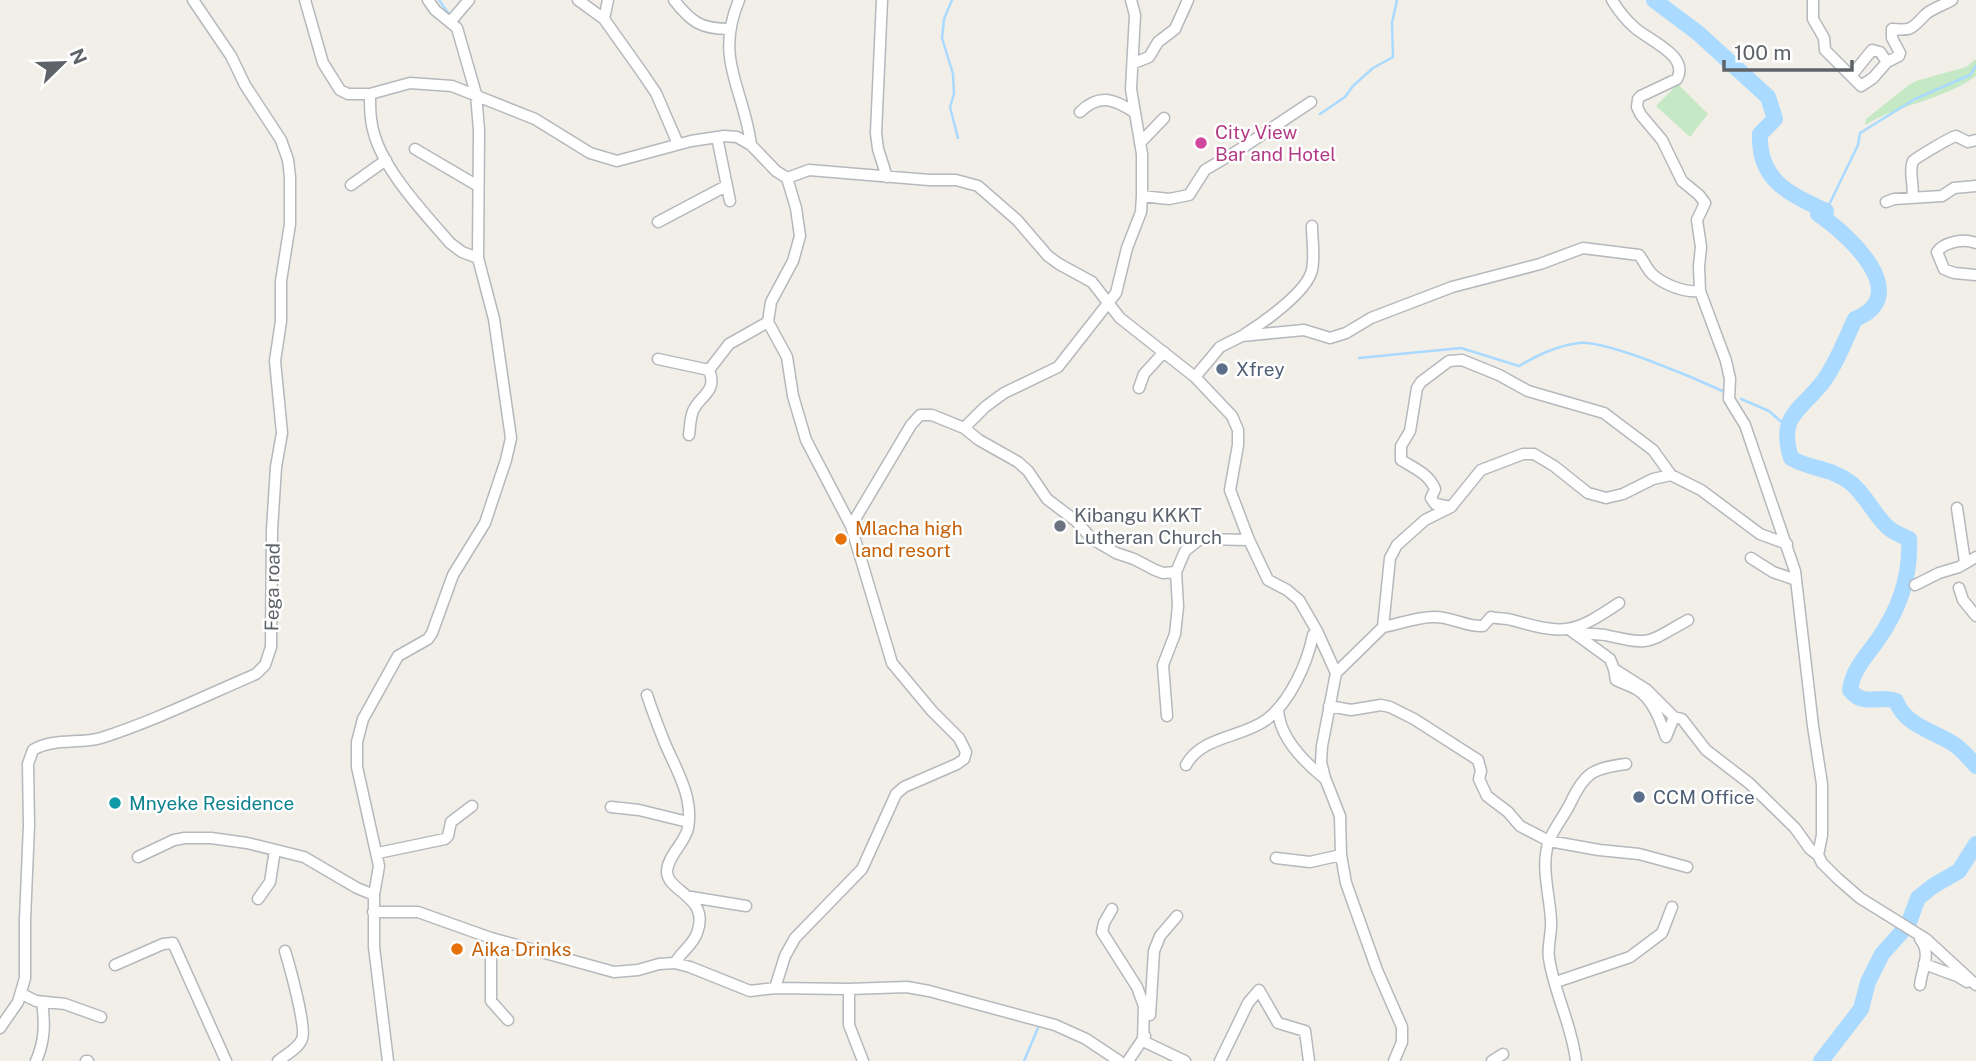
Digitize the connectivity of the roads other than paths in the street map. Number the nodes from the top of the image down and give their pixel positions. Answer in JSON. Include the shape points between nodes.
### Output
{"nodes":[{"id":1,"x":193,"y":0,"type":"edge"},
{"id":2,"x":305,"y":0,"type":"edge"},
{"id":3,"x":428,"y":0,"type":"edge"},
{"id":4,"x":469,"y":0,"type":"edge"},
{"id":5,"x":578,"y":0,"type":"edge"},
{"id":6,"x":608,"y":0,"type":"edge"},
{"id":7,"x":674,"y":0,"type":"edge"},
{"id":8,"x":739,"y":0,"type":"edge"},
{"id":9,"x":882,"y":0,"type":"edge"},
{"id":10,"x":1131,"y":0,"type":"edge"},
{"id":11,"x":1188,"y":0,"type":"edge"},
{"id":12,"x":1612,"y":0,"type":"edge"},
{"id":13,"x":1812,"y":0,"type":"edge"},
{"id":14,"x":1952,"y":0,"type":"edge"},
{"id":15,"x":604,"y":19,"type":"junction"},
{"id":16,"x":451,"y":21,"type":"junction"},
{"id":17,"x":729,"y":29,"type":"junction"},
{"id":18,"x":1887,"y":62,"type":"junction"},
{"id":19,"x":1134,"y":63,"type":"junction"},
{"id":20,"x":1850,"y":76,"type":"junction"},
{"id":21,"x":370,"y":94,"type":"junction"},
{"id":22,"x":476,"y":94,"type":"junction"},
{"id":23,"x":1311,"y":102,"type":"dead end"},
{"id":24,"x":1080,"y":111,"type":"dead end"},
{"id":25,"x":1134,"y":112,"type":"junction"},
{"id":26,"x":1164,"y":118,"type":"dead end"},
{"id":27,"x":716,"y":137,"type":"junction"},
{"id":28,"x":1976,"y":140,"type":"edge"},
{"id":29,"x":1140,"y":143,"type":"junction"},
{"id":30,"x":678,"y":144,"type":"junction"},
{"id":31,"x":751,"y":145,"type":"junction"},
{"id":32,"x":415,"y":149,"type":"dead end"},
{"id":33,"x":386,"y":160,"type":"junction"},
{"id":34,"x":887,"y":177,"type":"junction"},
{"id":35,"x":787,"y":178,"type":"junction"},
{"id":36,"x":351,"y":185,"type":"dead end"},
{"id":37,"x":478,"y":186,"type":"junction"},
{"id":38,"x":726,"y":186,"type":"junction"},
{"id":39,"x":1976,"y":186,"type":"edge"},
{"id":40,"x":1142,"y":196,"type":"junction"},
{"id":41,"x":1912,"y":198,"type":"junction"},
{"id":42,"x":730,"y":201,"type":"dead end"},
{"id":43,"x":1886,"y":202,"type":"dead end"},
{"id":44,"x":658,"y":222,"type":"dead end"},
{"id":45,"x":1312,"y":226,"type":"dead end"},
{"id":46,"x":1976,"y":243,"type":"edge"},
{"id":47,"x":478,"y":258,"type":"junction"},
{"id":48,"x":1976,"y":275,"type":"edge"},
{"id":49,"x":1699,"y":291,"type":"junction"},
{"id":50,"x":1107,"y":304,"type":"junction"},
{"id":51,"x":768,"y":322,"type":"junction"},
{"id":52,"x":1242,"y":336,"type":"junction"},
{"id":53,"x":1164,"y":352,"type":"junction"},
{"id":54,"x":658,"y":359,"type":"dead end"},
{"id":55,"x":709,"y":370,"type":"junction"},
{"id":56,"x":1195,"y":377,"type":"junction"},
{"id":57,"x":1139,"y":387,"type":"dead end"},
{"id":58,"x":964,"y":428,"type":"junction"},
{"id":59,"x":689,"y":435,"type":"dead end"},
{"id":60,"x":1671,"y":475,"type":"junction"},
{"id":61,"x":1451,"y":507,"type":"junction"},
{"id":62,"x":1957,"y":508,"type":"dead end"},
{"id":63,"x":850,"y":526,"type":"junction"},
{"id":64,"x":1249,"y":540,"type":"junction"},
{"id":65,"x":1787,"y":544,"type":"junction"},
{"id":66,"x":1976,"y":557,"type":"edge"},
{"id":67,"x":1751,"y":558,"type":"dead end"},
{"id":68,"x":1965,"y":562,"type":"junction"},
{"id":69,"x":1176,"y":572,"type":"junction"},
{"id":70,"x":1796,"y":580,"type":"junction"},
{"id":71,"x":1915,"y":585,"type":"dead end"},
{"id":72,"x":1959,"y":588,"type":"dead end"},
{"id":73,"x":1619,"y":603,"type":"dead end"},
{"id":74,"x":1976,"y":616,"type":"edge"},
{"id":75,"x":1688,"y":620,"type":"dead end"},
{"id":76,"x":1383,"y":627,"type":"junction"},
{"id":77,"x":1570,"y":630,"type":"junction"},
{"id":78,"x":1313,"y":635,"type":"dead end"},
{"id":79,"x":1614,"y":669,"type":"junction"},
{"id":80,"x":1336,"y":673,"type":"junction"},
{"id":81,"x":647,"y":695,"type":"dead end"},
{"id":82,"x":1329,"y":706,"type":"junction"},
{"id":83,"x":1278,"y":709,"type":"junction"},
{"id":84,"x":1167,"y":716,"type":"dead end"},
{"id":85,"x":1674,"y":717,"type":"junction"},
{"id":86,"x":1626,"y":764,"type":"dead end"},
{"id":87,"x":1186,"y":765,"type":"dead end"},
{"id":88,"x":1325,"y":778,"type":"junction"},
{"id":89,"x":472,"y":807,"type":"dead end"},
{"id":90,"x":611,"y":807,"type":"dead end"},
{"id":91,"x":688,"y":822,"type":"junction"},
{"id":92,"x":1549,"y":841,"type":"junction"},
{"id":93,"x":275,"y":850,"type":"junction"},
{"id":94,"x":378,"y":853,"type":"junction"},
{"id":95,"x":1341,"y":855,"type":"junction"},
{"id":96,"x":1818,"y":855,"type":"junction"},
{"id":97,"x":138,"y":857,"type":"dead end"},
{"id":98,"x":1276,"y":858,"type":"dead end"},
{"id":99,"x":1687,"y":867,"type":"dead end"},
{"id":100,"x":374,"y":895,"type":"junction"},
{"id":101,"x":691,"y":897,"type":"junction"},
{"id":102,"x":258,"y":899,"type":"dead end"},
{"id":103,"x":746,"y":906,"type":"dead end"},
{"id":104,"x":1672,"y":907,"type":"dead end"},
{"id":105,"x":1112,"y":909,"type":"dead end"},
{"id":106,"x":373,"y":912,"type":"junction"},
{"id":107,"x":1177,"y":916,"type":"dead end"},
{"id":108,"x":1911,"y":928,"type":"junction"},
{"id":109,"x":491,"y":938,"type":"junction"},
{"id":110,"x":285,"y":951,"type":"dead end"},
{"id":111,"x":675,"y":963,"type":"junction"},
{"id":112,"x":1924,"y":964,"type":"junction"},
{"id":113,"x":116,"y":965,"type":"dead end"},
{"id":114,"x":1556,"y":982,"type":"junction"},
{"id":115,"x":1920,"y":985,"type":"dead end"},
{"id":116,"x":1976,"y":987,"type":"edge"},
{"id":117,"x":775,"y":988,"type":"junction"},
{"id":118,"x":849,"y":989,"type":"junction"},
{"id":119,"x":22,"y":994,"type":"junction"},
{"id":120,"x":41,"y":1002,"type":"junction"},
{"id":121,"x":102,"y":1017,"type":"dead end"},
{"id":122,"x":508,"y":1020,"type":"dead end"},
{"id":123,"x":0,"y":1028,"type":"edge"},
{"id":124,"x":1143,"y":1041,"type":"junction"},
{"id":125,"x":1503,"y":1054,"type":"dead end"},
{"id":126,"x":37,"y":1061,"type":"edge"},
{"id":127,"x":226,"y":1061,"type":"edge"},
{"id":128,"x":278,"y":1061,"type":"edge"},
{"id":129,"x":388,"y":1061,"type":"edge"},
{"id":130,"x":863,"y":1061,"type":"edge"},
{"id":131,"x":1119,"y":1061,"type":"edge"},
{"id":132,"x":1128,"y":1061,"type":"edge"},
{"id":133,"x":1185,"y":1061,"type":"edge"},
{"id":134,"x":1220,"y":1061,"type":"edge"},
{"id":135,"x":1309,"y":1061,"type":"edge"},
{"id":136,"x":1394,"y":1061,"type":"edge"},
{"id":137,"x":1492,"y":1061,"type":"edge"},
{"id":138,"x":1576,"y":1061,"type":"edge"}],
"edges":[{"from":1,"to":119,"type":"street","name":"Fega road","via":[[281,140],[288,160],[290,225],[275,360],[282,433],[272,530],[271,647],[256,674],[99,739],[33,750],[27,764],[29,857]]},
{"from":2,"to":21,"type":"street","via":[[331,79],[348,94]]},
{"from":3,"to":16,"type":"street"},
{"from":4,"to":16,"type":"street"},
{"from":5,"to":15,"type":"street"},
{"from":6,"to":15,"type":"street"},
{"from":7,"to":17,"type":"street","via":[[700,25]]},
{"from":8,"to":17,"type":"street"},
{"from":9,"to":34,"type":"street","via":[[876,134]]},
{"from":10,"to":19,"type":"street"},
{"from":11,"to":19,"type":"street","via":[[1175,29],[1158,42],[1149,57]]},
{"from":12,"to":49,"type":"street","via":[[1636,29],[1655,40],[1678,64],[1677,79],[1641,96],[1637,107],[1662,140],[1682,181],[1704,203],[1697,220]]},
{"from":13,"to":20,"type":"street","via":[[1813,19],[1825,50]]},
{"from":14,"to":18,"type":"street","via":[[1928,13],[1916,26],[1892,29],[1900,55]]},
{"from":15,"to":30,"type":"street","via":[[656,93]]},
{"from":16,"to":22,"type":"street","via":[[461,37]]},
{"from":17,"to":31,"type":"street","via":[[730,65]]},
{"from":18,"to":20,"type":"street","via":[[1864,86]]},
{"from":18,"to":20,"type":"street","via":[[1872,50]]},
{"from":19,"to":25,"type":"street"},
{"from":21,"to":22,"type":"street","via":[[410,83],[452,86]]},
{"from":21,"to":33,"type":"street","via":[[371,125]]},
{"from":22,"to":30,"type":"street","via":[[535,119],[610,160]]},
{"from":22,"to":37,"type":"street"},
{"from":23,"to":40,"type":"street","via":[[1205,170],[1189,195],[1168,199]]},
{"from":24,"to":25,"type":"street","via":[[1095,100],[1108,100]]},
{"from":25,"to":29,"type":"street"},
{"from":26,"to":29,"type":"street"},
{"from":27,"to":30,"type":"street"},
{"from":27,"to":31,"type":"street","via":[[737,137]]},
{"from":27,"to":38,"type":"street"},
{"from":28,"to":41,"type":"street","via":[[1950,137],[1913,161]]},
{"from":29,"to":40,"type":"street"},
{"from":31,"to":35,"type":"street"},
{"from":32,"to":37,"type":"street"},
{"from":33,"to":36,"type":"street"},
{"from":33,"to":47,"type":"street","via":[[450,243]]},
{"from":34,"to":35,"type":"street","via":[[809,170]]},
{"from":34,"to":50,"type":"street","via":[[956,180],[978,186],[1054,261],[1091,282]]},
{"from":35,"to":51,"type":"street","via":[[800,236],[793,261],[771,302]]},
{"from":37,"to":47,"type":"street"},
{"from":38,"to":42,"type":"street"},
{"from":38,"to":44,"type":"street"},
{"from":39,"to":41,"type":"street","via":[[1954,188],[1942,196]]},
{"from":40,"to":50,"type":"street","via":[[1119,283]]},
{"from":41,"to":43,"type":"street"},
{"from":45,"to":52,"type":"street","via":[[1310,276],[1284,306]]},
{"from":46,"to":48,"type":"street","via":[[1964,239],[1937,252],[1944,270]]},
{"from":47,"to":94,"type":"street","via":[[494,319],[510,447],[482,530],[453,575],[432,633],[398,656],[363,719],[357,767]]},
{"from":49,"to":52,"type":"street","via":[[1681,289],[1656,277],[1639,255],[1588,247],[1452,287],[1330,338],[1304,330]]},
{"from":49,"to":65,"type":"street","via":[[1726,361],[1728,399],[1745,425]]},
{"from":50,"to":53,"type":"street"},
{"from":50,"to":58,"type":"street","via":[[1058,367],[1004,393]]},
{"from":51,"to":55,"type":"street","via":[[729,344]]},
{"from":51,"to":63,"type":"street","via":[[787,357],[806,440]]},
{"from":52,"to":56,"type":"street","via":[[1220,347]]},
{"from":53,"to":56,"type":"street"},
{"from":53,"to":57,"type":"street"},
{"from":54,"to":55,"type":"street"},
{"from":55,"to":59,"type":"street","via":[[710,388],[694,409]]},
{"from":56,"to":64,"type":"street","via":[[1232,416],[1238,430],[1230,490]]},
{"from":58,"to":63,"type":"street","via":[[933,415],[917,418]]},
{"from":58,"to":69,"type":"street","via":[[1018,461],[1047,499],[1092,539],[1155,570]]},
{"from":60,"to":61,"type":"street","via":[[1606,498],[1588,493],[1537,456],[1523,454],[1482,470]]},
{"from":60,"to":61,"type":"street","via":[[1653,450],[1604,413],[1528,391],[1455,360],[1417,388],[1410,431],[1399,454],[1433,483],[1435,504]]},
{"from":60,"to":65,"type":"street","via":[[1701,490],[1760,534]]},
{"from":61,"to":76,"type":"street","via":[[1425,520],[1394,550]]},
{"from":62,"to":68,"type":"street"},
{"from":63,"to":117,"type":"street","via":[[892,663],[959,738],[966,752],[957,764],[896,794],[862,869],[795,938]]},
{"from":64,"to":69,"type":"street","via":[[1200,539],[1185,551]]},
{"from":64,"to":80,"type":"street","via":[[1268,580],[1299,600]]},
{"from":65,"to":70,"type":"street"},
{"from":66,"to":68,"type":"street"},
{"from":67,"to":70,"type":"street"},
{"from":68,"to":71,"type":"street"},
{"from":69,"to":84,"type":"street","via":[[1177,620],[1163,665]]},
{"from":70,"to":96,"type":"street","via":[[1822,784]]},
{"from":72,"to":74,"type":"street"},
{"from":73,"to":77,"type":"street"},
{"from":75,"to":77,"type":"street","via":[[1649,641]]},
{"from":76,"to":77,"type":"street","via":[[1432,617],[1483,626],[1491,617],[1541,629]]},
{"from":76,"to":80,"type":"street"},
{"from":77,"to":79,"type":"street","via":[[1610,659]]},
{"from":78,"to":83,"type":"street","via":[[1310,652]]},
{"from":79,"to":85,"type":"street","via":[[1655,696]]},
{"from":79,"to":85,"type":"street","via":[[1616,680],[1635,688],[1649,702],[1662,722],[1665,737]]},
{"from":80,"to":82,"type":"street"},
{"from":81,"to":91,"type":"street","via":[[686,792]]},
{"from":82,"to":88,"type":"street","via":[[1321,762]]},
{"from":82,"to":92,"type":"street","via":[[1351,710],[1390,707],[1445,737],[1478,760],[1479,779],[1487,796],[1528,831]]},
{"from":83,"to":87,"type":"street","via":[[1264,721],[1222,737]]},
{"from":83,"to":88,"type":"street","via":[[1287,737]]},
{"from":85,"to":96,"type":"street","via":[[1682,719],[1717,760],[1749,783]]},
{"from":86,"to":92,"type":"street","via":[[1597,769],[1586,777]]},
{"from":88,"to":95,"type":"street","via":[[1340,816]]},
{"from":89,"to":94,"type":"street","via":[[451,822],[445,839]]},
{"from":90,"to":91,"type":"street"},
{"from":91,"to":101,"type":"street","via":[[667,876]]},
{"from":92,"to":99,"type":"street","via":[[1639,854]]},
{"from":92,"to":114,"type":"street","via":[[1549,958]]},
{"from":93,"to":97,"type":"street","via":[[196,837],[174,840]]},
{"from":93,"to":100,"type":"street","via":[[304,857]]},
{"from":93,"to":102,"type":"street","via":[[270,882]]},
{"from":94,"to":100,"type":"street"},
{"from":95,"to":98,"type":"street","via":[[1310,862]]},
{"from":95,"to":136,"type":"street","via":[[1356,914],[1402,1027]]},
{"from":96,"to":108,"type":"street","via":[[1860,898]]},
{"from":100,"to":106,"type":"street"},
{"from":101,"to":103,"type":"street"},
{"from":101,"to":111,"type":"street","via":[[699,915],[698,930]]},
{"from":104,"to":114,"type":"street","via":[[1662,933],[1630,957]]},
{"from":105,"to":124,"type":"street","via":[[1102,932],[1137,987],[1144,1006]]},
{"from":106,"to":109,"type":"street","via":[[418,912]]},
{"from":106,"to":129,"type":"street"},
{"from":107,"to":124,"type":"street","via":[[1154,951],[1150,1020]]},
{"from":108,"to":112,"type":"street","via":[[1925,944]]},
{"from":108,"to":116,"type":"street","via":[[1940,949]]},
{"from":109,"to":111,"type":"street","via":[[614,972]]},
{"from":109,"to":122,"type":"street","via":[[491,1001]]},
{"from":110,"to":128,"type":"street","via":[[303,1035]]},
{"from":111,"to":117,"type":"street","via":[[750,991]]},
{"from":112,"to":115,"type":"street"},
{"from":112,"to":116,"type":"street"},
{"from":113,"to":127,"type":"street","via":[[173,943]]},
{"from":114,"to":138,"type":"street"},
{"from":117,"to":118,"type":"street"},
{"from":118,"to":130,"type":"street","via":[[849,1025]]},
{"from":118,"to":131,"type":"street","via":[[929,990],[1055,1025]]},
{"from":119,"to":120,"type":"street"},
{"from":119,"to":123,"type":"street","name":"Fega road"},
{"from":120,"to":121,"type":"street","via":[[65,1004]]},
{"from":120,"to":126,"type":"street","via":[[44,1032]]},
{"from":124,"to":132,"type":"street"},
{"from":124,"to":133,"type":"street"},
{"from":125,"to":137,"type":"street"},
{"from":134,"to":135,"type":"street","via":[[1259,990],[1278,1023],[1305,1031]]}]}
